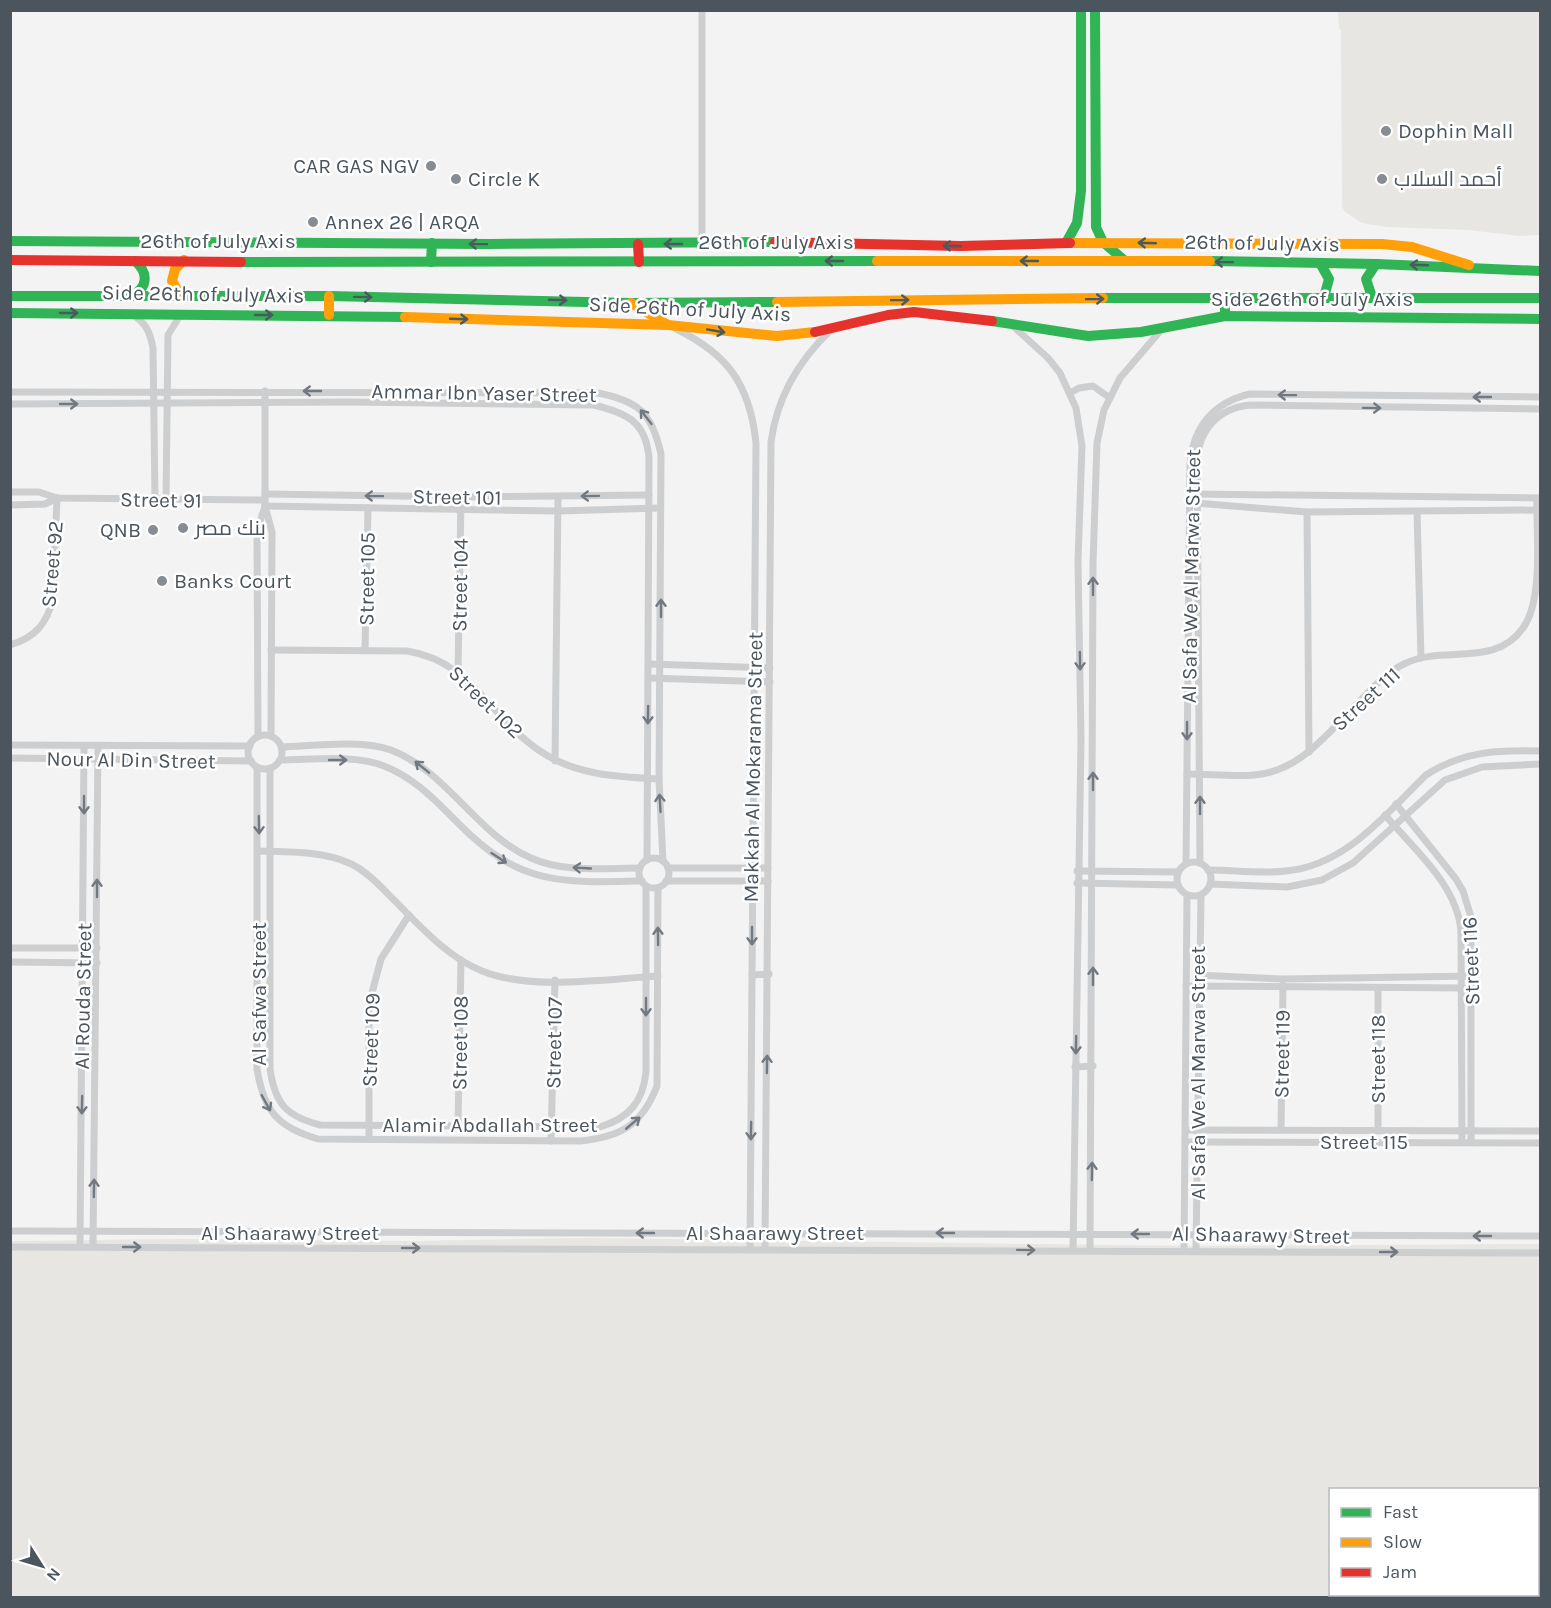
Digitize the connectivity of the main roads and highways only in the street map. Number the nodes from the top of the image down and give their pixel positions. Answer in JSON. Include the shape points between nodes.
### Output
{"nodes":[{"id":1,"x":1081,"y":10,"type":"edge"},
{"id":2,"x":1095,"y":10,"type":"edge"},
{"id":3,"x":1081,"y":53,"type":"junction"},
{"id":4,"x":1095,"y":53,"type":"junction"},
{"id":5,"x":1094,"y":207,"type":"junction"},
{"id":6,"x":1080,"y":208,"type":"junction"},
{"id":7,"x":10,"y":241,"type":"edge"},
{"id":8,"x":1103,"y":242,"type":"junction"},
{"id":9,"x":432,"y":243,"type":"junction"},
{"id":10,"x":1066,"y":243,"type":"junction"},
{"id":11,"x":638,"y":244,"type":"junction"},
{"id":12,"x":10,"y":260,"type":"edge"},
{"id":13,"x":135,"y":261,"type":"junction"},
{"id":14,"x":184,"y":261,"type":"junction"},
{"id":15,"x":1125,"y":261,"type":"junction"},
{"id":16,"x":431,"y":262,"type":"junction"},
{"id":17,"x":639,"y":262,"type":"junction"},
{"id":18,"x":1320,"y":263,"type":"junction"},
{"id":19,"x":1376,"y":264,"type":"junction"},
{"id":20,"x":1475,"y":267,"type":"junction"},
{"id":21,"x":1540,"y":271,"type":"edge"},
{"id":22,"x":10,"y":296,"type":"edge"},
{"id":23,"x":181,"y":296,"type":"junction"},
{"id":24,"x":329,"y":296,"type":"junction"},
{"id":25,"x":130,"y":297,"type":"junction"},
{"id":26,"x":1225,"y":297,"type":"junction"},
{"id":27,"x":1324,"y":297,"type":"junction"},
{"id":28,"x":1372,"y":297,"type":"junction"},
{"id":29,"x":1540,"y":298,"type":"edge"},
{"id":30,"x":630,"y":303,"type":"junction"},
{"id":31,"x":10,"y":313,"type":"edge"},
{"id":32,"x":329,"y":315,"type":"junction"},
{"id":33,"x":1225,"y":316,"type":"junction"},
{"id":34,"x":1540,"y":319,"type":"edge"},
{"id":35,"x":668,"y":325,"type":"junction"}],
"edges":[{"from":1,"to":3,"type":"main road"},
{"from":2,"to":4,"type":"main road"},
{"from":3,"to":4,"type":"main road"},
{"from":3,"to":6,"type":"main road"},
{"from":4,"to":5,"type":"main road"},
{"from":5,"to":6,"type":"main road"},
{"from":5,"to":8,"type":"main road","via":[[1096,227]]},
{"from":6,"to":10,"type":"main road","via":[[1073,234]]},
{"from":7,"to":9,"type":"main road"},
{"from":8,"to":10,"type":"main road"},
{"from":8,"to":15,"type":"main road"},
{"from":20,"to":8,"type":"main road","one_way":true,"via":[[1390,244]]},
{"from":11,"to":9,"type":"main road","one_way":true},
{"from":9,"to":16,"type":"main road"},
{"from":10,"to":11,"type":"main road","one_way":true},
{"from":11,"to":17,"type":"main road"},
{"from":12,"to":13,"type":"main road","name":"26th of July Axis"},
{"from":13,"to":14,"type":"main road","name":"26th of July Axis"},
{"from":13,"to":25,"type":"main road","via":[[146,280],[141,291]]},
{"from":14,"to":16,"type":"main road","name":"26th of July Axis"},
{"from":14,"to":23,"type":"main road","via":[[175,268],[172,281]]},
{"from":15,"to":17,"type":"main road","name":"26th of July Axis","one_way":true},
{"from":18,"to":15,"type":"main road","name":"26th of July Axis","one_way":true},
{"from":16,"to":17,"type":"main road","name":"26th of July Axis"},
{"from":18,"to":19,"type":"main road","name":"26th of July Axis"},
{"from":18,"to":27,"type":"main road","via":[[1330,279]]},
{"from":20,"to":19,"type":"main road","name":"26th of July Axis","one_way":true},
{"from":19,"to":28,"type":"main road","via":[[1366,279]]},
{"from":20,"to":21,"type":"main road","name":"26th of July Axis"},
{"from":22,"to":25,"type":"main road"},
{"from":23,"to":24,"type":"main road"},
{"from":23,"to":25,"type":"main road"},
{"from":24,"to":30,"type":"main road","one_way":true},
{"from":24,"to":32,"type":"main road"},
{"from":26,"to":27,"type":"main road"},
{"from":30,"to":26,"type":"main road","one_way":true},
{"from":26,"to":33,"type":"main road"},
{"from":27,"to":28,"type":"main road"},
{"from":28,"to":29,"type":"main road"},
{"from":30,"to":35,"type":"main road"},
{"from":31,"to":32,"type":"main road","name":"Side 26th of July Axis","one_way":true},
{"from":32,"to":35,"type":"main road","name":"Side 26th of July Axis","one_way":true},
{"from":33,"to":34,"type":"main road","name":"Side 26th of July Axis"},
{"from":35,"to":33,"type":"main road","name":"Side 26th of July Axis","one_way":true,"via":[[757,336],[798,335],[914,312],[1088,336],[1141,333]]}]}
